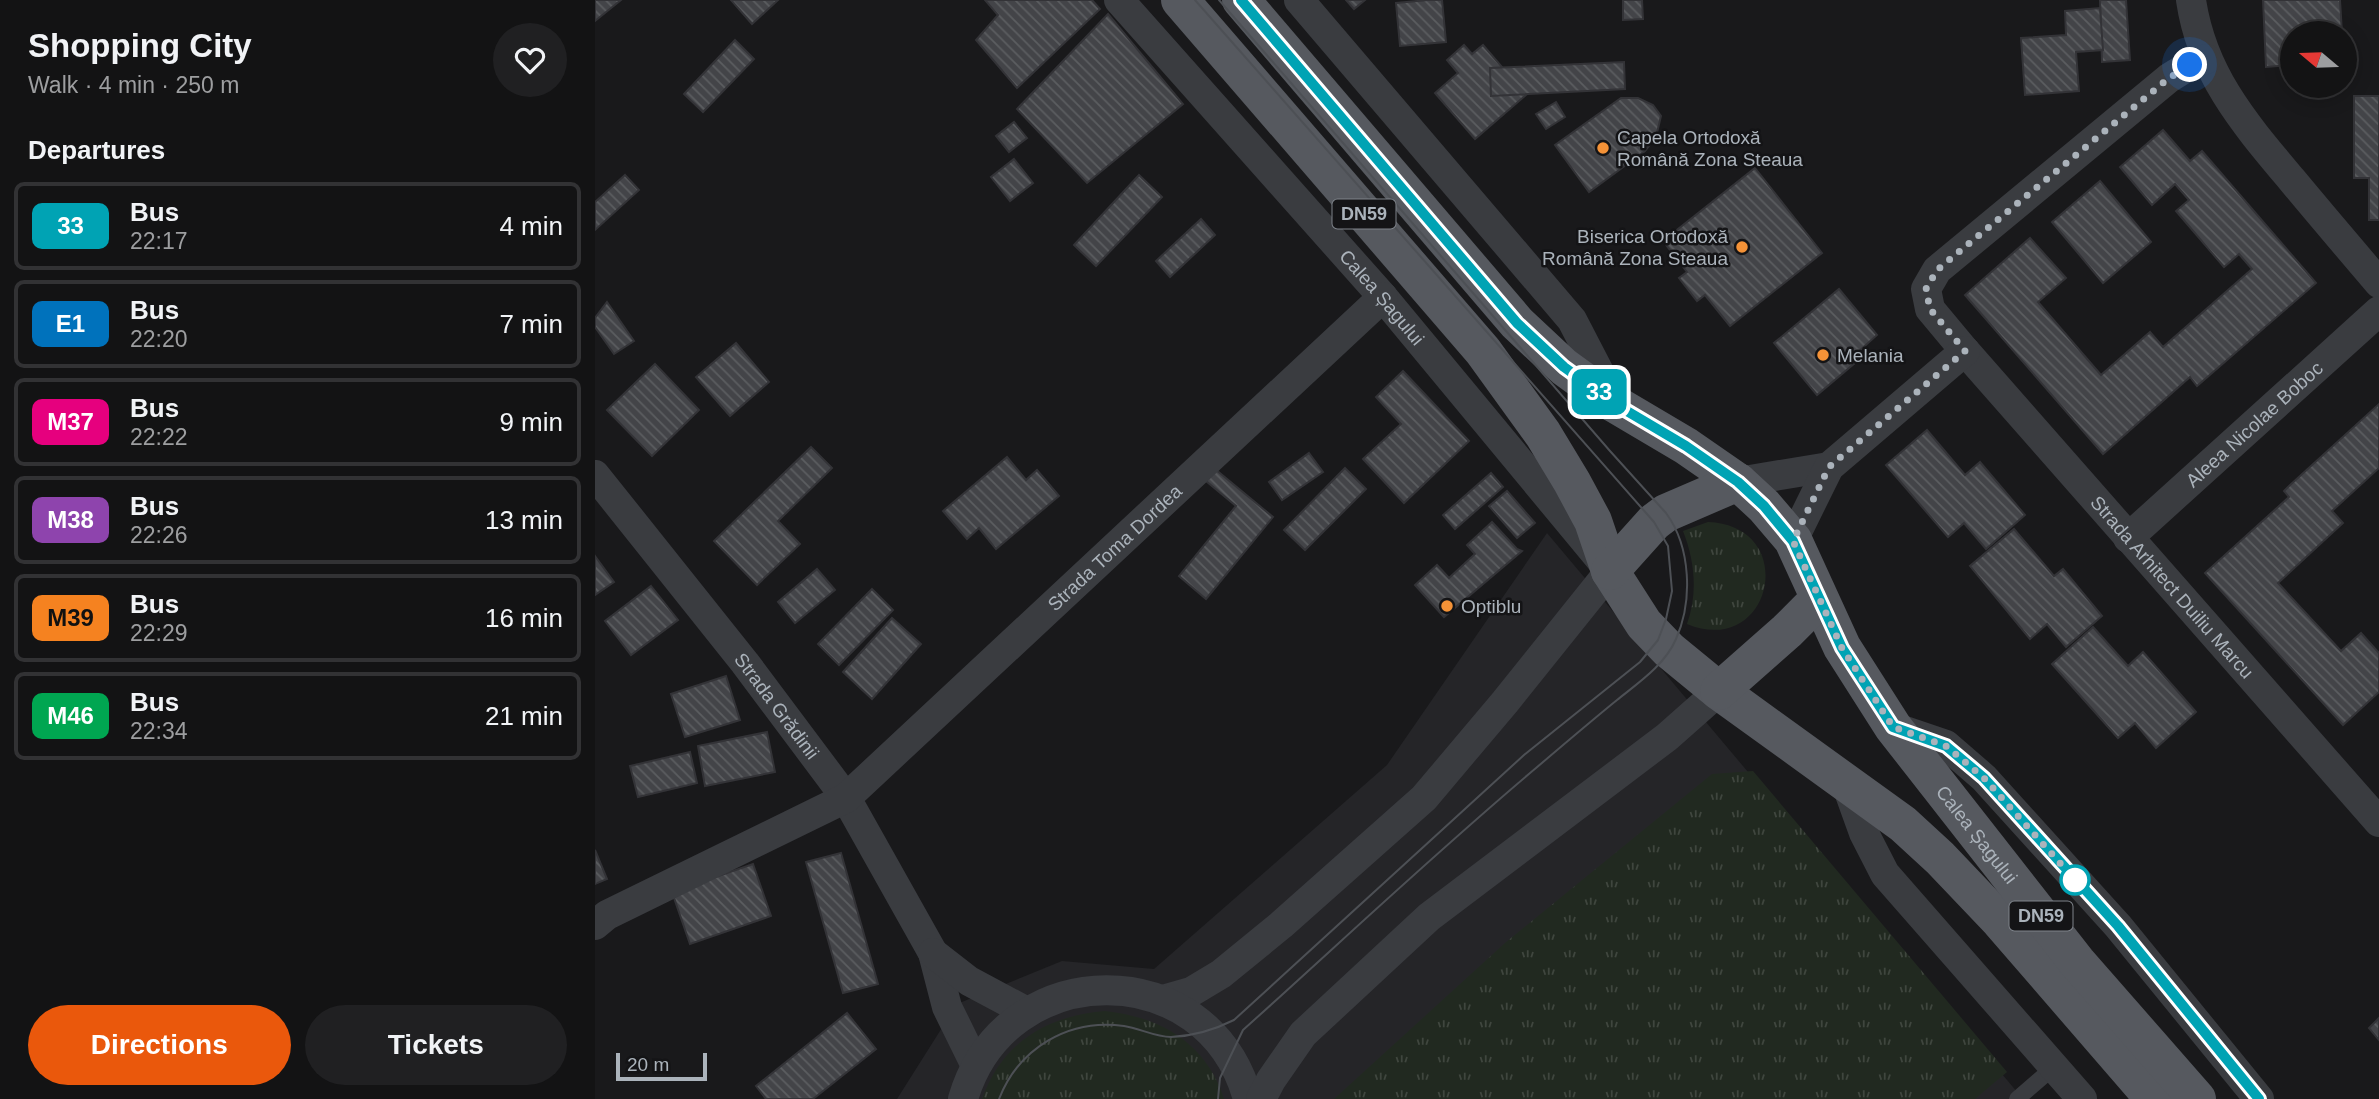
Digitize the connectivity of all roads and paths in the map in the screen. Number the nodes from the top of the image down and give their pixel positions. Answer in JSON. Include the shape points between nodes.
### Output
{"nodes":[{"id":1,"x":1119,"y":0,"type":"edge"},
{"id":2,"x":1179,"y":0,"type":"edge"},
{"id":3,"x":1241,"y":0,"type":"edge"},
{"id":4,"x":1299,"y":0,"type":"edge"},
{"id":5,"x":2191,"y":0,"type":"edge"},
{"id":6,"x":2206,"y":59,"type":"junction"},
{"id":7,"x":2379,"y":284,"type":"edge"},
{"id":8,"x":1383,"y":297,"type":"junction"},
{"id":9,"x":2379,"y":311,"type":"edge"},
{"id":10,"x":1965,"y":351,"type":"junction"},
{"id":11,"x":1615,"y":404,"type":"junction"},
{"id":12,"x":1829,"y":467,"type":"junction"},
{"id":13,"x":595,"y":475,"type":"edge"},
{"id":14,"x":1738,"y":482,"type":"junction"},
{"id":15,"x":2128,"y":538,"type":"junction"},
{"id":16,"x":1793,"y":541,"type":"junction"},
{"id":17,"x":1610,"y":571,"type":"junction"},
{"id":18,"x":1819,"y":599,"type":"junction"},
{"id":19,"x":1719,"y":691,"type":"junction"},
{"id":20,"x":1893,"y":727,"type":"junction"},
{"id":21,"x":1846,"y":783,"type":"junction"},
{"id":22,"x":846,"y":798,"type":"junction"},
{"id":23,"x":2379,"y":822,"type":"edge"},
{"id":24,"x":595,"y":925,"type":"edge"},
{"id":25,"x":933,"y":953,"type":"junction"},
{"id":26,"x":1163,"y":1000,"type":"junction"},
{"id":27,"x":1027,"y":1012,"type":"junction"},
{"id":28,"x":976,"y":1066,"type":"junction"},
{"id":29,"x":2054,"y":1067,"type":"junction"},
{"id":30,"x":963,"y":1099,"type":"edge"},
{"id":31,"x":1248,"y":1099,"type":"edge"},
{"id":32,"x":1261,"y":1099,"type":"edge"},
{"id":33,"x":2017,"y":1099,"type":"edge"},
{"id":34,"x":2082,"y":1099,"type":"edge"},
{"id":35,"x":2154,"y":1099,"type":"edge"},
{"id":36,"x":2197,"y":1099,"type":"edge"},
{"id":37,"x":2259,"y":1099,"type":"edge"}],
"edges":[{"from":1,"to":8,"type":"street","name":"Calea Șagului"},
{"from":2,"to":17,"type":"main road","name":"Calea Șagului","number":"DN59","via":[[1483,351],[1543,434],[1571,482],[1593,521]]},
{"from":3,"to":11,"type":"main road","name":"Calea Șagului","number":"DN59","via":[[1517,323],[1564,367]]},
{"from":4,"to":11,"type":"street","via":[[1572,320]]},
{"from":5,"to":6,"type":"street"},
{"from":6,"to":7,"type":"street","via":[[2245,124]]},
{"from":6,"to":10,"type":"street","name":"Strada Arhitect Duiliu Marcu","via":[[2169,78],[1937,270],[1926,289],[1930,309]]},
{"from":8,"to":17,"type":"street","name":"Calea Șagului"},
{"from":8,"to":22,"type":"street","name":"Strada Toma Dordea"},
{"from":9,"to":15,"type":"street","name":"Aleea Nicolae Boboc"},
{"from":10,"to":12,"type":"street"},
{"from":10,"to":15,"type":"street","name":"Strada Arhitect Duiliu Marcu"},
{"from":11,"to":14,"type":"main road","name":"Calea Șagului","number":"DN59"},
{"from":12,"to":14,"type":"street"},
{"from":12,"to":16,"type":"street"},
{"from":13,"to":22,"type":"street","name":"Strada Grădinii"},
{"from":14,"to":16,"type":"main road","name":"Calea Șagului","number":"DN59"},
{"from":14,"to":17,"type":"main road","via":[[1666,513]]},
{"from":15,"to":23,"type":"street","name":"Strada Arhitect Duiliu Marcu"},
{"from":16,"to":18,"type":"main road","name":"Calea Șagului","number":"DN59"},
{"from":17,"to":19,"type":"main road","name":"Calea Șagului","number":"DN59","via":[[1644,624]]},
{"from":17,"to":26,"type":"street","via":[[1423,798],[1221,974],[1191,992]]},
{"from":18,"to":19,"type":"main road"},
{"from":18,"to":20,"type":"main road","name":"Calea Șagului","number":"DN59","via":[[1842,648]]},
{"from":19,"to":21,"type":"main road","name":"Calea Șagului","number":"DN59"},
{"from":19,"to":32,"type":"street","via":[[1667,737],[1429,917],[1303,1034]]},
{"from":20,"to":36,"type":"main road","name":"Calea Șagului","number":"DN59","via":[[2077,962]]},
{"from":20,"to":37,"type":"street","name":"Calea Șagului","via":[[1946,746],[1984,778],[2118,926]]},
{"from":21,"to":29,"type":"street","via":[[1885,874]]},
{"from":21,"to":35,"type":"main road","name":"Calea Șagului","number":"DN59","via":[[1903,824],[1940,858],[2000,920]]},
{"from":22,"to":24,"type":"street","name":"Strada Toma Dordea","via":[[607,915]]},
{"from":22,"to":25,"type":"street","name":"Strada Grădinii"},
{"from":25,"to":27,"type":"street","name":"Strada Grădinii","via":[[969,981]]},
{"from":25,"to":28,"type":"street","name":"Strada Grădinii","via":[[947,1007]]},
{"from":26,"to":27,"type":"street","via":[[1129,991],[1094,989],[1059,996]]},
{"from":26,"to":31,"type":"street","via":[[1211,1032],[1243,1080]]},
{"from":27,"to":28,"type":"street","via":[[989,1045]]},
{"from":28,"to":30,"type":"street"},
{"from":29,"to":33,"type":"lane"},
{"from":29,"to":34,"type":"street"}]}
